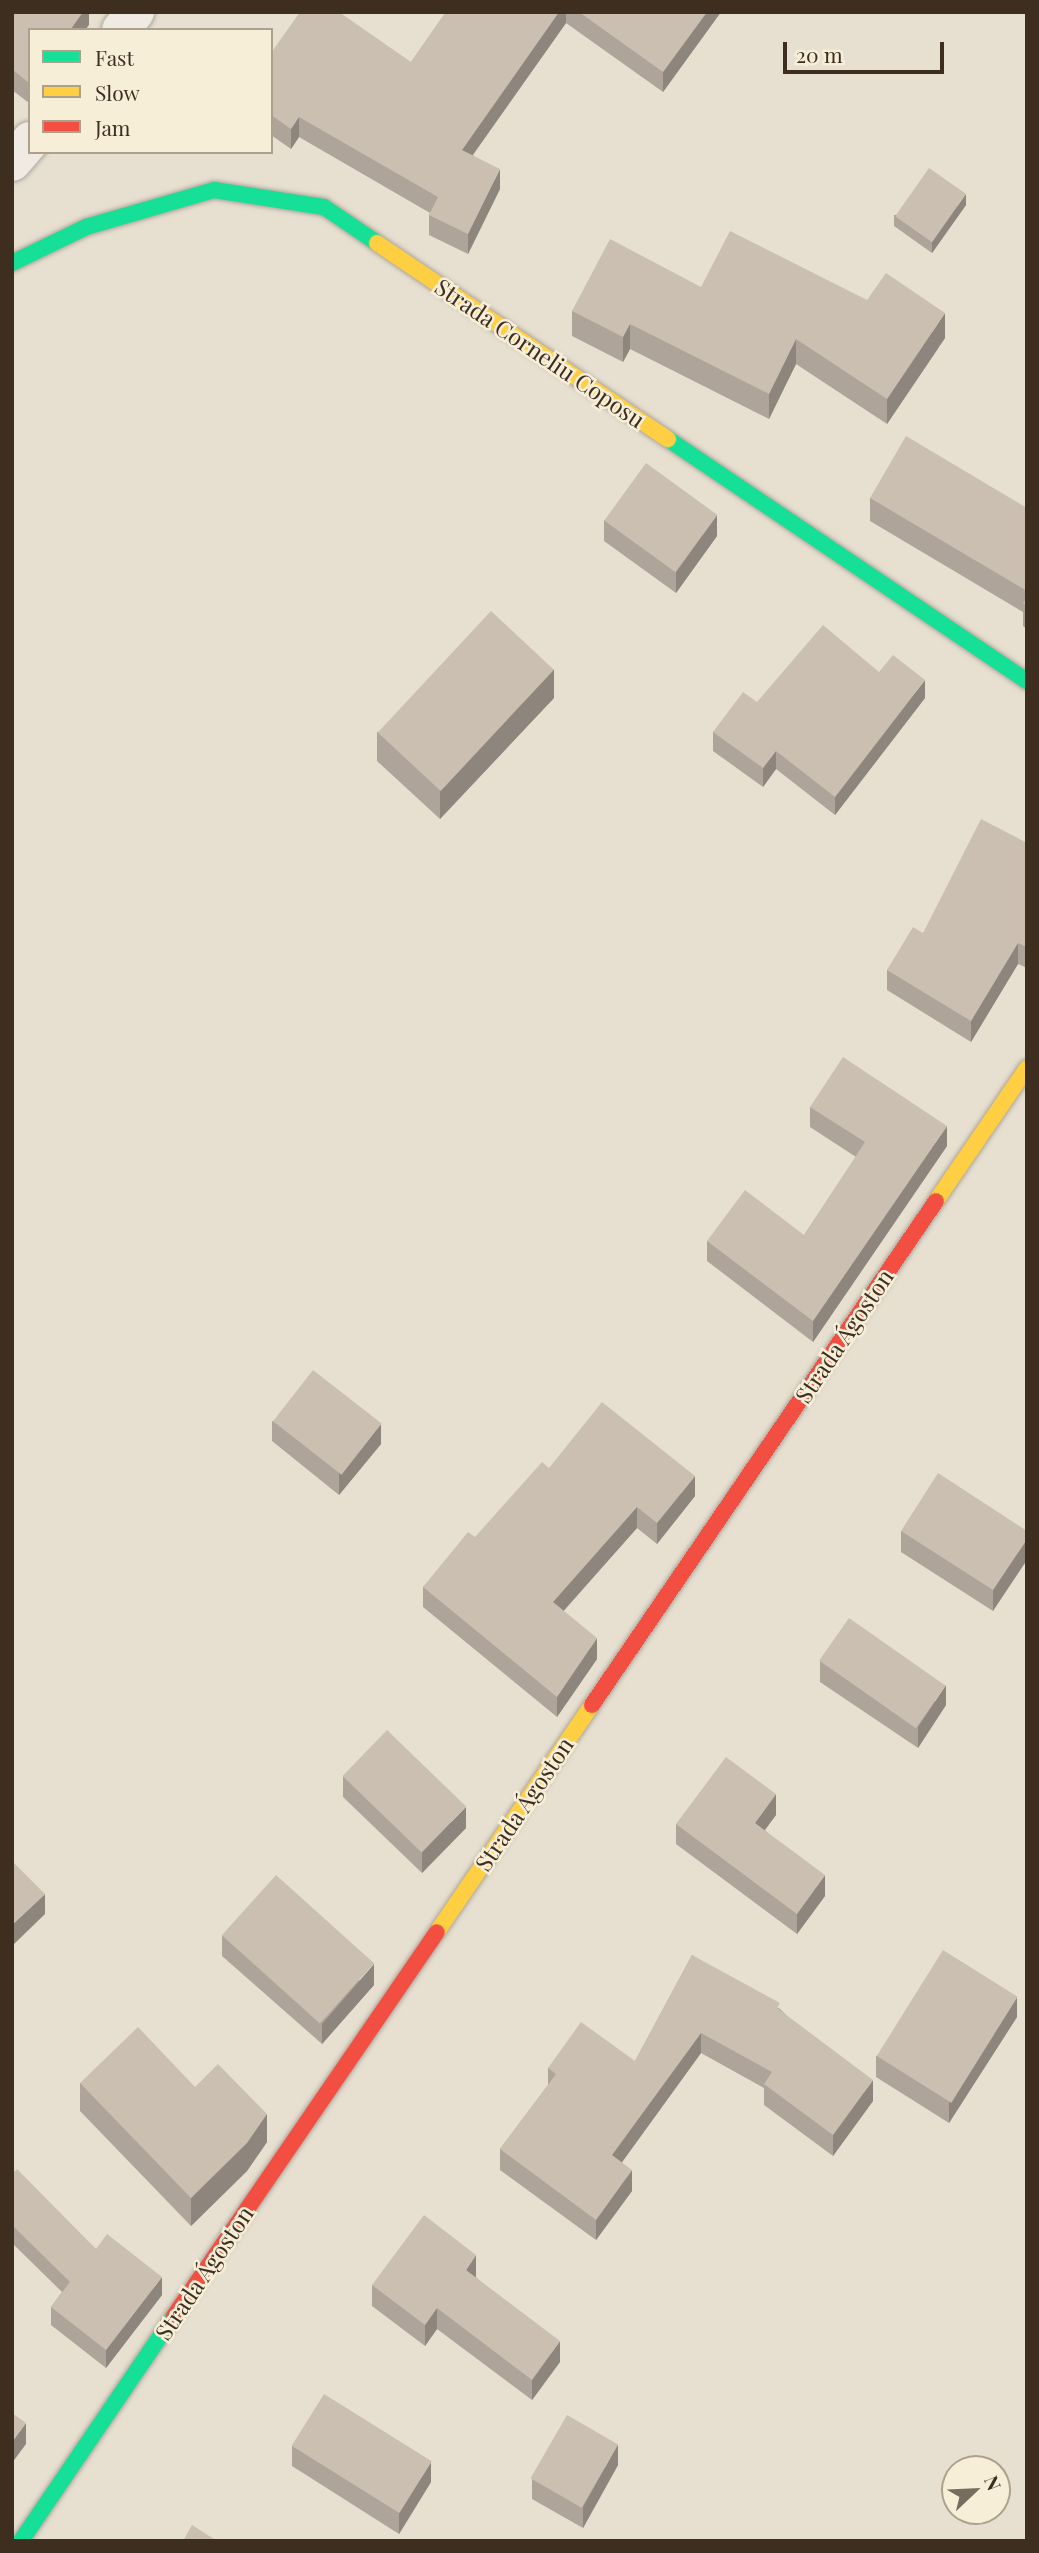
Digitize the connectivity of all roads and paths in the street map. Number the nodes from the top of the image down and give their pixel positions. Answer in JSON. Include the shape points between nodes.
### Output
{"nodes":[{"id":1,"x":135,"y":12,"type":"edge"},
{"id":2,"x":123,"y":28,"type":"edge"},
{"id":3,"x":28,"y":143,"type":"edge"},
{"id":4,"x":12,"y":162,"type":"edge"},
{"id":5,"x":12,"y":263,"type":"edge"},
{"id":6,"x":1027,"y":681,"type":"edge"},
{"id":7,"x":1027,"y":1068,"type":"edge"},
{"id":8,"x":22,"y":2541,"type":"edge"}],
"edges":[{"from":1,"to":2,"type":"street"},
{"from":3,"to":4,"type":"street"},
{"from":5,"to":6,"type":"main road","name":"Strada Corneliu Coposu","via":[[86,227],[214,190],[324,207]]},
{"from":7,"to":8,"type":"main road","name":"Strada Ágoston"}]}
